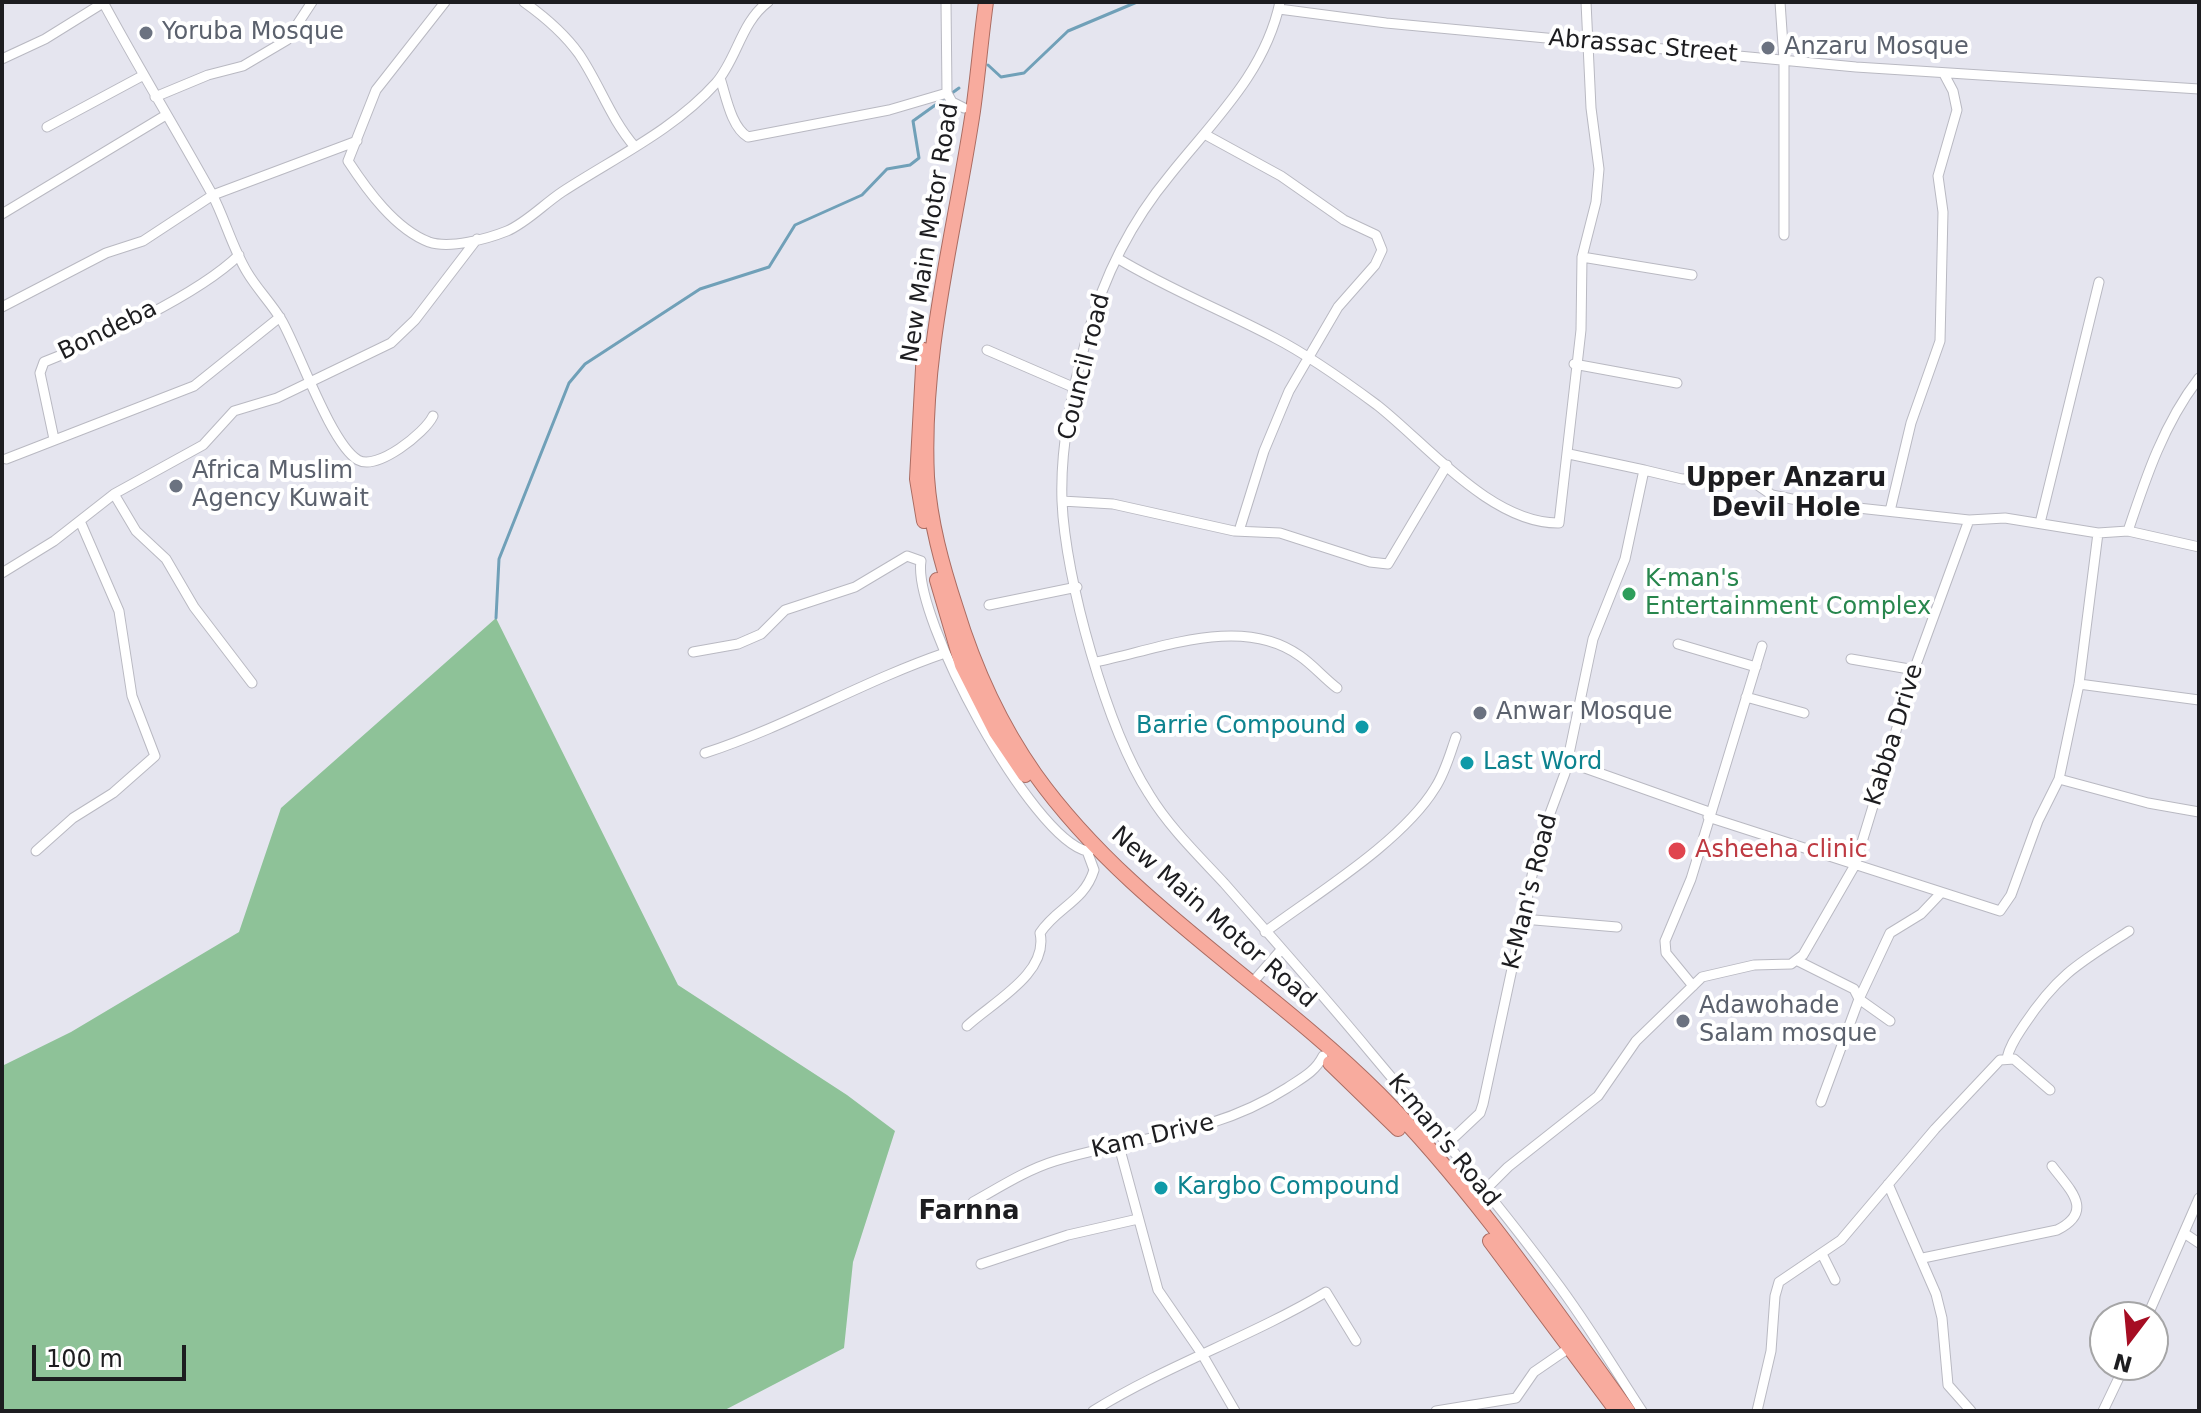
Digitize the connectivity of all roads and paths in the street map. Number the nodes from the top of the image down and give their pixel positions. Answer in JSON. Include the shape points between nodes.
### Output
{"nodes":[{"id":1,"x":103,"y":2,"type":"edge"},
{"id":2,"x":312,"y":2,"type":"edge"},
{"id":3,"x":445,"y":2,"type":"edge"},
{"id":4,"x":524,"y":2,"type":"edge"},
{"id":5,"x":768,"y":2,"type":"edge"},
{"id":6,"x":946,"y":2,"type":"edge"},
{"id":7,"x":977,"y":2,"type":"edge"},
{"id":8,"x":986,"y":2,"type":"edge"},
{"id":9,"x":1586,"y":2,"type":"edge"},
{"id":10,"x":1780,"y":2,"type":"edge"},
{"id":11,"x":1280,"y":5,"type":"edge"},
{"id":12,"x":1586,"y":41,"type":"junction"},
{"id":13,"x":2,"y":59,"type":"edge"},
{"id":14,"x":1784,"y":60,"type":"junction"},
{"id":15,"x":1944,"y":74,"type":"junction"},
{"id":16,"x":142,"y":76,"type":"junction"},
{"id":17,"x":720,"y":78,"type":"junction"},
{"id":18,"x":2199,"y":89,"type":"edge"},
{"id":19,"x":947,"y":93,"type":"junction"},
{"id":20,"x":155,"y":97,"type":"junction"},
{"id":21,"x":964,"y":108,"type":"junction"},
{"id":22,"x":166,"y":115,"type":"junction"},
{"id":23,"x":47,"y":127,"type":"dead end"},
{"id":24,"x":1206,"y":135,"type":"junction"},
{"id":25,"x":357,"y":141,"type":"junction"},
{"id":26,"x":635,"y":147,"type":"junction"},
{"id":27,"x":213,"y":195,"type":"junction"},
{"id":28,"x":2,"y":214,"type":"edge"},
{"id":29,"x":1784,"y":235,"type":"dead end"},
{"id":30,"x":477,"y":239,"type":"junction"},
{"id":31,"x":239,"y":255,"type":"junction"},
{"id":32,"x":1582,"y":257,"type":"junction"},
{"id":33,"x":1117,"y":258,"type":"junction"},
{"id":34,"x":1692,"y":275,"type":"dead end"},
{"id":35,"x":2099,"y":282,"type":"dead end"},
{"id":36,"x":2,"y":307,"type":"edge"},
{"id":37,"x":280,"y":317,"type":"junction"},
{"id":38,"x":987,"y":350,"type":"dead end"},
{"id":39,"x":1308,"y":359,"type":"junction"},
{"id":40,"x":1574,"y":364,"type":"junction"},
{"id":41,"x":2199,"y":378,"type":"edge"},
{"id":42,"x":309,"y":383,"type":"junction"},
{"id":43,"x":1677,"y":383,"type":"dead end"},
{"id":44,"x":1075,"y":388,"type":"junction"},
{"id":45,"x":433,"y":416,"type":"dead end"},
{"id":46,"x":54,"y":439,"type":"junction"},
{"id":47,"x":1569,"y":454,"type":"junction"},
{"id":48,"x":6,"y":459,"type":"dead end"},
{"id":49,"x":1447,"y":465,"type":"junction"},
{"id":50,"x":1644,"y":470,"type":"junction"},
{"id":51,"x":114,"y":494,"type":"junction"},
{"id":52,"x":1062,"y":501,"type":"junction"},
{"id":53,"x":1890,"y":511,"type":"junction"},
{"id":54,"x":1969,"y":520,"type":"junction"},
{"id":55,"x":80,"y":521,"type":"junction"},
{"id":56,"x":2040,"y":523,"type":"junction"},
{"id":57,"x":1239,"y":531,"type":"junction"},
{"id":58,"x":2128,"y":531,"type":"junction"},
{"id":59,"x":2098,"y":533,"type":"junction"},
{"id":60,"x":2199,"y":547,"type":"edge"},
{"id":61,"x":925,"y":558,"type":"junction"},
{"id":62,"x":2,"y":573,"type":"edge"},
{"id":63,"x":1077,"y":587,"type":"junction"},
{"id":64,"x":989,"y":605,"type":"dead end"},
{"id":65,"x":1678,"y":644,"type":"dead end"},
{"id":66,"x":1762,"y":646,"type":"dead end"},
{"id":67,"x":693,"y":652,"type":"dead end"},
{"id":68,"x":945,"y":653,"type":"junction"},
{"id":69,"x":1851,"y":659,"type":"dead end"},
{"id":70,"x":1096,"y":662,"type":"junction"},
{"id":71,"x":1756,"y":667,"type":"junction"},
{"id":72,"x":1915,"y":670,"type":"junction"},
{"id":73,"x":252,"y":683,"type":"dead end"},
{"id":74,"x":2079,"y":684,"type":"junction"},
{"id":75,"x":1337,"y":688,"type":"dead end"},
{"id":76,"x":1746,"y":697,"type":"junction"},
{"id":77,"x":2199,"y":700,"type":"edge"},
{"id":78,"x":1804,"y":713,"type":"dead end"},
{"id":79,"x":1456,"y":737,"type":"dead end"},
{"id":80,"x":705,"y":753,"type":"dead end"},
{"id":81,"x":1568,"y":762,"type":"junction"},
{"id":82,"x":2059,"y":779,"type":"junction"},
{"id":83,"x":2199,"y":812,"type":"edge"},
{"id":84,"x":1709,"y":814,"type":"junction"},
{"id":85,"x":36,"y":851,"type":"dead end"},
{"id":86,"x":1088,"y":851,"type":"junction"},
{"id":87,"x":1855,"y":865,"type":"junction"},
{"id":88,"x":1226,"y":886,"type":"joint"},
{"id":89,"x":1940,"y":894,"type":"junction"},
{"id":90,"x":1523,"y":919,"type":"junction"},
{"id":91,"x":1617,"y":927,"type":"dead end"},
{"id":92,"x":2129,"y":931,"type":"dead end"},
{"id":93,"x":1265,"y":932,"type":"junction"},
{"id":94,"x":1281,"y":950,"type":"junction"},
{"id":95,"x":1798,"y":961,"type":"junction"},
{"id":96,"x":1252,"y":983,"type":"junction"},
{"id":97,"x":1693,"y":986,"type":"junction"},
{"id":98,"x":1859,"y":999,"type":"junction"},
{"id":99,"x":1890,"y":1021,"type":"dead end"},
{"id":100,"x":967,"y":1026,"type":"dead end"},
{"id":101,"x":1323,"y":1056,"type":"junction"},
{"id":102,"x":2007,"y":1058,"type":"junction"},
{"id":103,"x":2050,"y":1090,"type":"dead end"},
{"id":104,"x":1821,"y":1102,"type":"dead end"},
{"id":105,"x":1446,"y":1145,"type":"junction"},
{"id":106,"x":1119,"y":1146,"type":"junction"},
{"id":107,"x":2052,"y":1166,"type":"dead end"},
{"id":108,"x":1888,"y":1184,"type":"junction"},
{"id":109,"x":1484,"y":1191,"type":"junction"},
{"id":110,"x":2199,"y":1198,"type":"edge"},
{"id":111,"x":973,"y":1202,"type":"dead end"},
{"id":112,"x":1138,"y":1219,"type":"junction"},
{"id":113,"x":2184,"y":1233,"type":"junction"},
{"id":114,"x":2199,"y":1243,"type":"edge"},
{"id":115,"x":1822,"y":1254,"type":"junction"},
{"id":116,"x":1923,"y":1258,"type":"junction"},
{"id":117,"x":981,"y":1264,"type":"dead end"},
{"id":118,"x":1835,"y":1280,"type":"dead end"},
{"id":119,"x":2154,"y":1301,"type":"edge"},
{"id":120,"x":1356,"y":1341,"type":"dead end"},
{"id":121,"x":1580,"y":1342,"type":"junction"},
{"id":122,"x":1202,"y":1354,"type":"junction"},
{"id":123,"x":2117,"y":1381,"type":"edge"},
{"id":124,"x":1093,"y":1411,"type":"edge"},
{"id":125,"x":1235,"y":1411,"type":"edge"},
{"id":126,"x":1436,"y":1411,"type":"edge"},
{"id":127,"x":1617,"y":1411,"type":"edge"},
{"id":128,"x":1628,"y":1411,"type":"edge"},
{"id":129,"x":1642,"y":1411,"type":"edge"},
{"id":130,"x":1757,"y":1411,"type":"edge"},
{"id":131,"x":1971,"y":1411,"type":"edge"},
{"id":132,"x":2103,"y":1411,"type":"edge"}],
"edges":[{"from":1,"to":13,"type":"street"},
{"from":1,"to":16,"type":"street"},
{"from":2,"to":20,"type":"street","via":[[287,40],[243,66]]},
{"from":3,"to":25,"type":"street","via":[[387,73]]},
{"from":4,"to":26,"type":"street","via":[[549,20],[579,54]]},
{"from":5,"to":17,"type":"street","via":[[746,28]]},
{"from":6,"to":19,"type":"street"},
{"from":7,"to":21,"type":"highway","name":"New Main Motor Road"},
{"from":8,"to":96,"type":"highway","name":"New Main Motor Road","via":[[930,376],[927,477],[938,551],[972,659],[1037,777],[1097,846]]},
{"from":9,"to":12,"type":"street"},
{"from":10,"to":14,"type":"street"},
{"from":11,"to":12,"type":"street","name":"Abrassac Street","via":[[1386,23]]},
{"from":11,"to":24,"type":"street","name":"Council road","via":[[1253,72]]},
{"from":12,"to":14,"type":"street","name":"Abrassac Street"},
{"from":12,"to":32,"type":"street","via":[[1599,169]]},
{"from":14,"to":15,"type":"street","name":"Abrassac Street"},
{"from":14,"to":29,"type":"street"},
{"from":15,"to":18,"type":"street","name":"Abrassac Street"},
{"from":15,"to":53,"type":"street","via":[[1957,110],[1938,176],[1943,212],[1940,341],[1911,423]]},
{"from":16,"to":20,"type":"street"},
{"from":16,"to":23,"type":"street"},
{"from":17,"to":19,"type":"street","via":[[733,116],[748,137],[889,110]]},
{"from":17,"to":26,"type":"street","via":[[679,119]]},
{"from":19,"to":21,"type":"street"},
{"from":20,"to":22,"type":"street"},
{"from":21,"to":61,"type":"highway","name":"New Main Motor Road","via":[[920,379],[917,479]]},
{"from":22,"to":27,"type":"street"},
{"from":22,"to":28,"type":"street"},
{"from":24,"to":33,"type":"street","name":"Council road","via":[[1168,177]]},
{"from":24,"to":39,"type":"street","via":[[1281,176],[1381,242],[1375,265],[1338,307]]},
{"from":25,"to":27,"type":"street"},
{"from":25,"to":30,"type":"street","via":[[348,161],[378,202],[402,223],[430,242]]},
{"from":26,"to":30,"type":"street","via":[[510,230]]},
{"from":27,"to":31,"type":"street"},
{"from":27,"to":36,"type":"street","via":[[143,241],[106,253]]},
{"from":30,"to":42,"type":"street","via":[[401,334],[378,351]]},
{"from":31,"to":37,"type":"street"},
{"from":31,"to":46,"type":"street","name":"Bondeba","via":[[156,309],[44,362],[40,373]]},
{"from":32,"to":34,"type":"street"},
{"from":32,"to":40,"type":"street","via":[[1581,330]]},
{"from":33,"to":39,"type":"street"},
{"from":33,"to":44,"type":"street","name":"Council road","via":[[1101,291]]},
{"from":35,"to":56,"type":"street"},
{"from":37,"to":42,"type":"street"},
{"from":37,"to":46,"type":"street","via":[[194,386]]},
{"from":38,"to":44,"type":"street"},
{"from":39,"to":49,"type":"street","via":[[1377,405]]},
{"from":39,"to":57,"type":"street","via":[[1264,451]]},
{"from":40,"to":43,"type":"street"},
{"from":40,"to":47,"type":"street"},
{"from":41,"to":58,"type":"street","via":[[2180,402],[2161,442]]},
{"from":42,"to":45,"type":"street","via":[[361,462],[405,445]]},
{"from":42,"to":51,"type":"street","via":[[238,408],[203,445]]},
{"from":44,"to":52,"type":"street","name":"Council road"},
{"from":46,"to":48,"type":"street"},
{"from":47,"to":49,"type":"street","via":[[1559,523],[1519,515]]},
{"from":47,"to":50,"type":"street"},
{"from":49,"to":57,"type":"street","via":[[1388,564],[1280,533]]},
{"from":50,"to":53,"type":"street","via":[[1682,479],[1730,477],[1772,495]]},
{"from":50,"to":81,"type":"street","name":"K-Man's Road","via":[[1625,559],[1585,668]]},
{"from":51,"to":55,"type":"street"},
{"from":51,"to":73,"type":"street","via":[[130,523],[166,559],[194,607]]},
{"from":52,"to":57,"type":"street","via":[[1113,504]]},
{"from":52,"to":63,"type":"street","name":"Council road"},
{"from":53,"to":54,"type":"street"},
{"from":54,"to":56,"type":"street"},
{"from":54,"to":72,"type":"street","name":"Kabba Drive"},
{"from":55,"to":62,"type":"street"},
{"from":55,"to":85,"type":"street","via":[[119,611],[132,696],[155,756]]},
{"from":56,"to":59,"type":"street"},
{"from":58,"to":59,"type":"street"},
{"from":58,"to":60,"type":"street"},
{"from":59,"to":74,"type":"street"},
{"from":61,"to":67,"type":"street","via":[[907,556],[855,587],[785,610],[761,634],[738,644]]},
{"from":61,"to":68,"type":"street","via":[[928,614]]},
{"from":61,"to":86,"type":"highway","name":"New Main Motor Road","via":[[962,665],[996,732],[1030,783]]},
{"from":63,"to":64,"type":"street"},
{"from":63,"to":70,"type":"street","name":"Council road"},
{"from":65,"to":71,"type":"street"},
{"from":66,"to":71,"type":"street"},
{"from":68,"to":80,"type":"street","via":[[750,739]]},
{"from":68,"to":86,"type":"street","via":[[1009,771],[1063,841]]},
{"from":69,"to":72,"type":"street"},
{"from":70,"to":75,"type":"street","via":[[1227,633],[1259,636],[1299,655]]},
{"from":70,"to":88,"type":"street","name":"Council road","via":[[1120,744],[1150,797]]},
{"from":71,"to":76,"type":"street"},
{"from":72,"to":87,"type":"street","name":"Kabba Drive"},
{"from":74,"to":77,"type":"street"},
{"from":74,"to":82,"type":"street"},
{"from":76,"to":78,"type":"street"},
{"from":76,"to":84,"type":"street"},
{"from":79,"to":93,"type":"street","via":[[1441,778],[1416,814]]},
{"from":81,"to":84,"type":"street"},
{"from":81,"to":90,"type":"street","name":"K-Man's Road","via":[[1539,843]]},
{"from":82,"to":83,"type":"street"},
{"from":82,"to":89,"type":"street","via":[[2000,911]]},
{"from":84,"to":87,"type":"street"},
{"from":84,"to":97,"type":"street","via":[[1664,948]]},
{"from":86,"to":100,"type":"street","via":[[1094,870],[1088,886],[1040,933],[1037,963]]},
{"from":86,"to":101,"type":"highway","name":"New Main Motor Road"},
{"from":87,"to":89,"type":"street"},
{"from":87,"to":95,"type":"street","name":"Kabba Drive"},
{"from":88,"to":93,"type":"street","name":"K-man's Road"},
{"from":89,"to":98,"type":"street","via":[[1921,914],[1890,933]]},
{"from":90,"to":91,"type":"street"},
{"from":90,"to":105,"type":"street","name":"K-Man's Road","via":[[1480,1113]]},
{"from":92,"to":102,"type":"street","via":[[2067,970],[2042,997]]},
{"from":93,"to":94,"type":"street","name":"K-man's Road"},
{"from":94,"to":96,"type":"street"},
{"from":94,"to":105,"type":"street","name":"K-man's Road"},
{"from":95,"to":97,"type":"street","via":[[1711,974]]},
{"from":95,"to":98,"type":"street","via":[[1854,989]]},
{"from":96,"to":121,"type":"highway","name":"New Main Motor Road","via":[[1379,1094],[1446,1168]]},
{"from":97,"to":109,"type":"street","via":[[1636,1041],[1598,1096]]},
{"from":98,"to":99,"type":"street"},
{"from":98,"to":104,"type":"street"},
{"from":101,"to":106,"type":"street","name":"Kam Drive","via":[[1311,1072],[1242,1114]]},
{"from":101,"to":121,"type":"highway","name":"New Main Motor Road","via":[[1439,1173]]},
{"from":102,"to":103,"type":"street"},
{"from":102,"to":108,"type":"street","via":[[1994,1065]]},
{"from":105,"to":109,"type":"street","name":"K-man's Road"},
{"from":106,"to":111,"type":"street","name":"Kam Drive","via":[[1045,1164]]},
{"from":106,"to":112,"type":"street"},
{"from":107,"to":116,"type":"street","via":[[2078,1207],[2069,1224]]},
{"from":108,"to":115,"type":"street","via":[[1841,1240]]},
{"from":108,"to":116,"type":"street"},
{"from":109,"to":121,"type":"street","name":"K-man's Road","via":[[1556,1281]]},
{"from":110,"to":113,"type":"street"},
{"from":112,"to":117,"type":"street"},
{"from":112,"to":122,"type":"street","via":[[1158,1290]]},
{"from":113,"to":114,"type":"street"},
{"from":113,"to":119,"type":"street"},
{"from":115,"to":118,"type":"street"},
{"from":115,"to":130,"type":"street","via":[[1776,1288],[1771,1351]]},
{"from":116,"to":131,"type":"street","via":[[1942,1318],[1948,1385]]},
{"from":120,"to":122,"type":"street","via":[[1326,1292],[1266,1327]]},
{"from":121,"to":126,"type":"street","via":[[1534,1372],[1516,1398]]},
{"from":121,"to":127,"type":"highway","name":"New Main Motor Road"},
{"from":121,"to":128,"type":"highway","name":"New Main Motor Road"},
{"from":121,"to":129,"type":"street","name":"K-man's Road"},
{"from":122,"to":124,"type":"street"},
{"from":122,"to":125,"type":"street"},
{"from":123,"to":132,"type":"street"}]}
